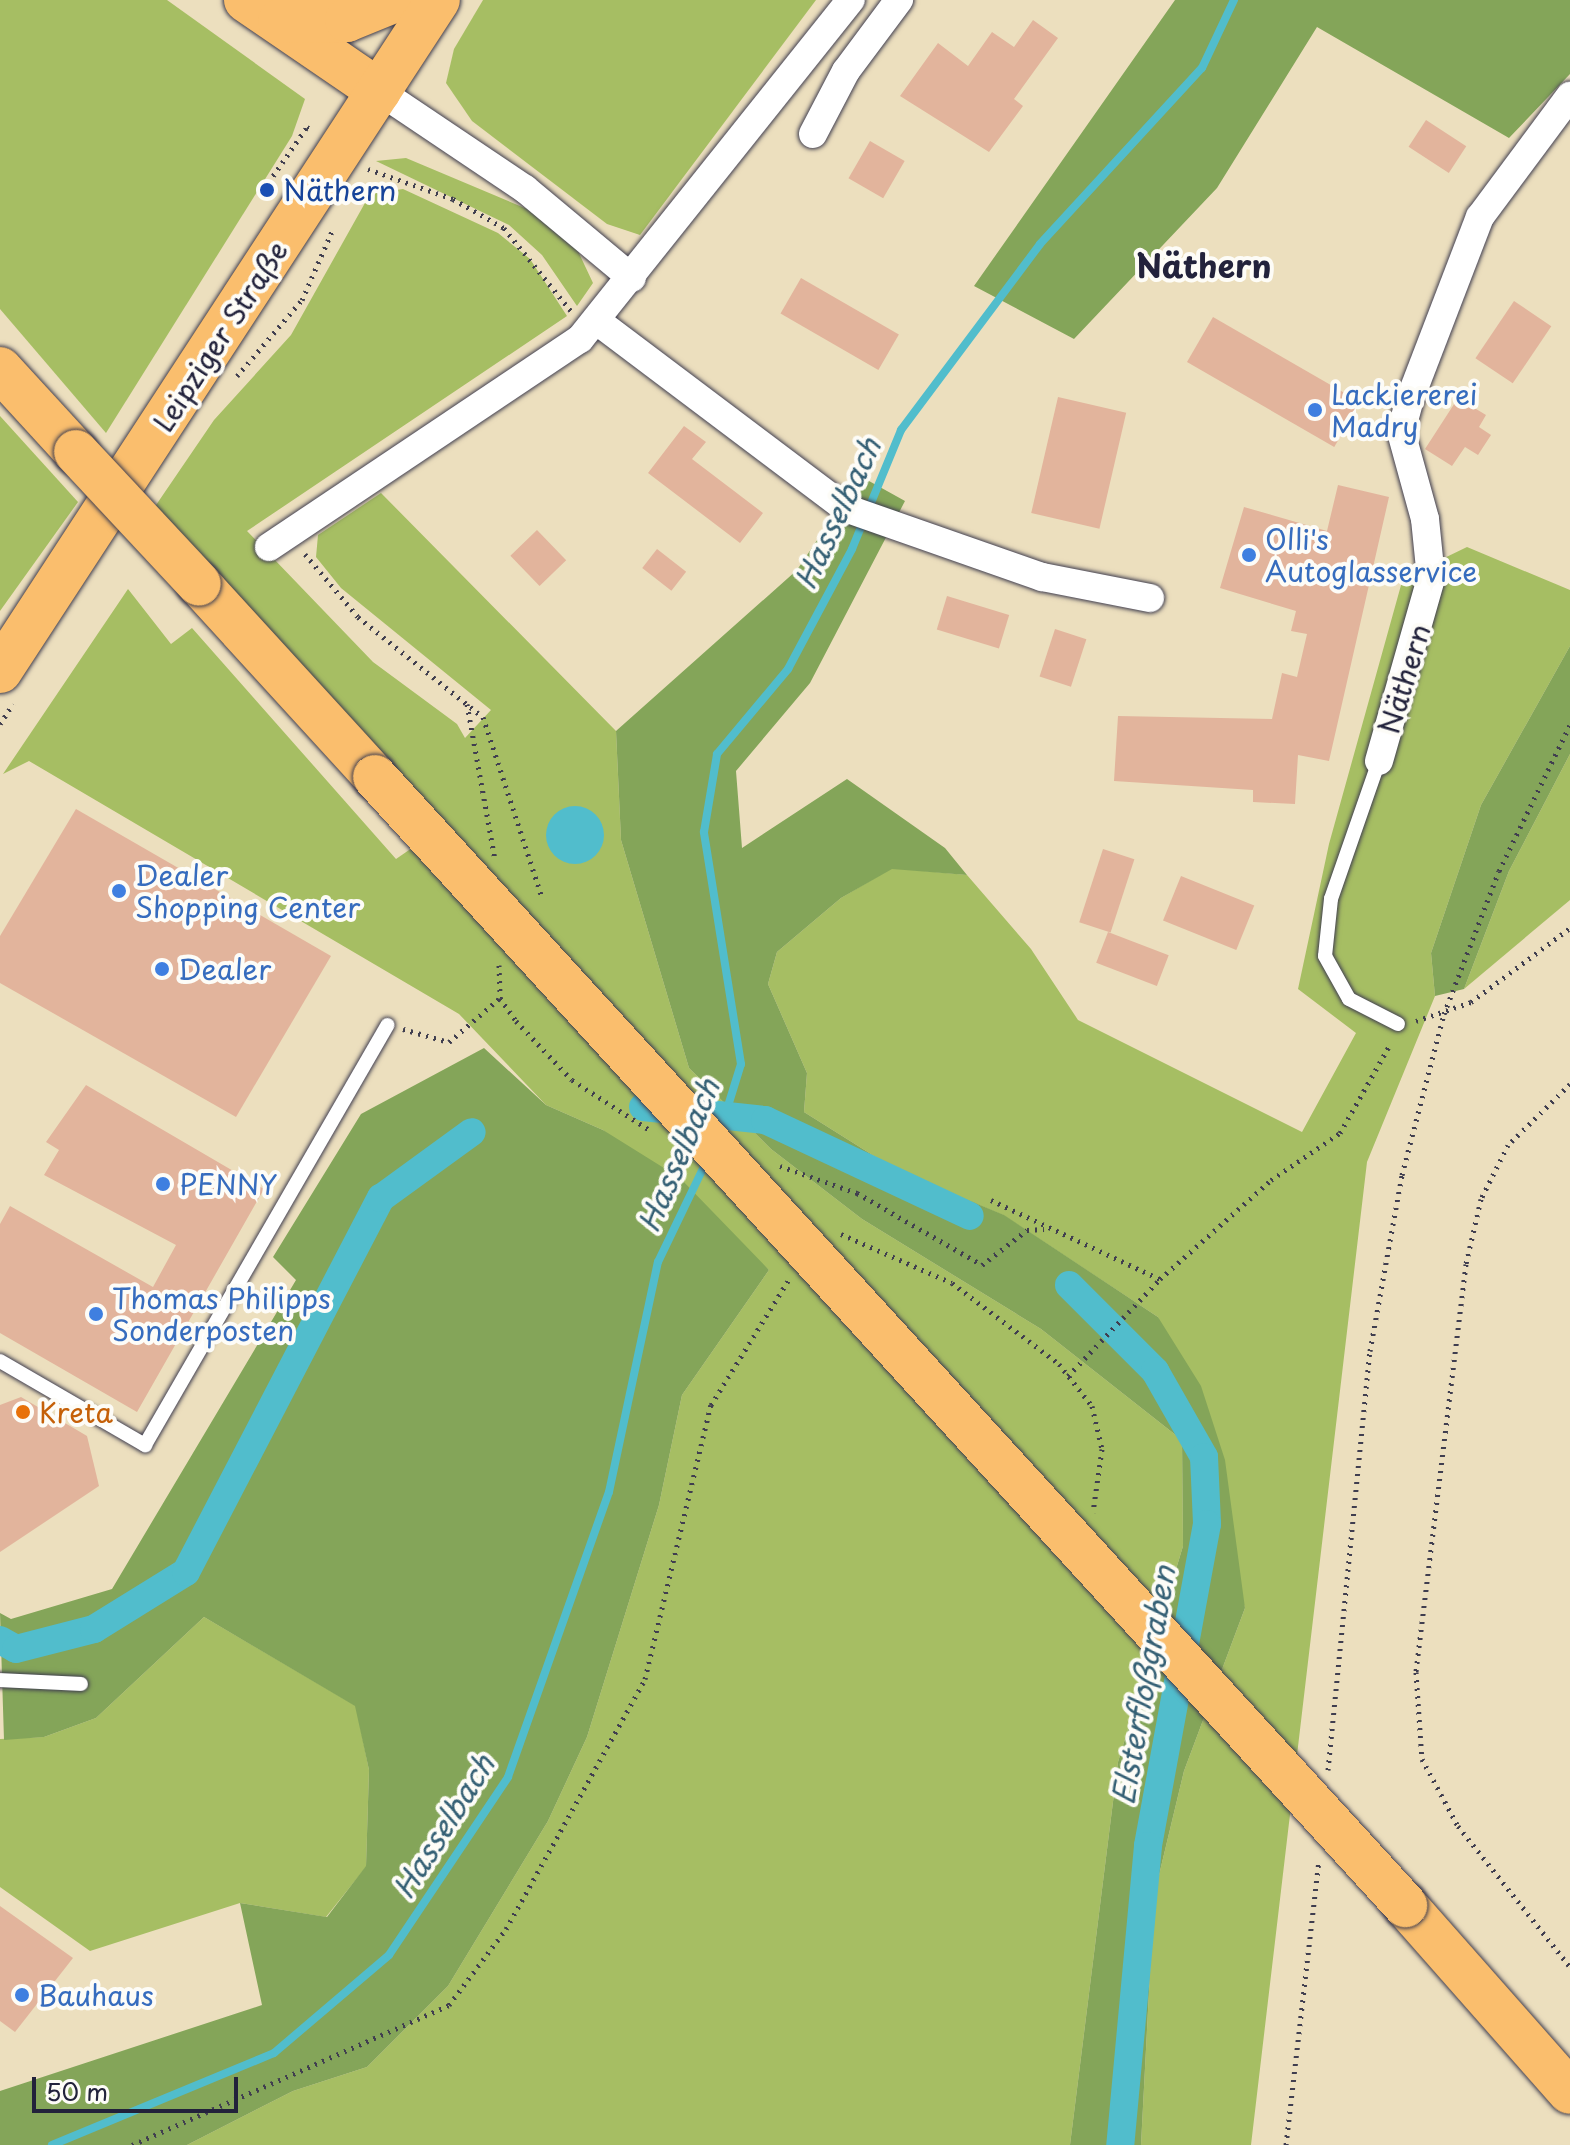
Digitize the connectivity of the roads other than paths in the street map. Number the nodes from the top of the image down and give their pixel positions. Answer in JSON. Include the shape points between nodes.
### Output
{"nodes":[{"id":1,"x":396,"y":0,"type":"edge"},
{"id":2,"x":438,"y":0,"type":"edge"},
{"id":3,"x":851,"y":0,"type":"edge"},
{"id":4,"x":899,"y":0,"type":"edge"},
{"id":5,"x":263,"y":11,"type":"edge"},
{"id":6,"x":379,"y":91,"type":"junction"},
{"id":7,"x":1570,"y":96,"type":"edge"},
{"id":8,"x":813,"y":134,"type":"dead end"},
{"id":9,"x":632,"y":278,"type":"junction"},
{"id":10,"x":593,"y":325,"type":"junction"},
{"id":11,"x":0,"y":369,"type":"edge"},
{"id":12,"x":280,"y":540,"type":"road end"},
{"id":13,"x":1150,"y":598,"type":"dead end"},
{"id":14,"x":0,"y":671,"type":"edge"},
{"id":15,"x":1379,"y":761,"type":"joint"},
{"id":16,"x":1398,"y":1024,"type":"road end"},
{"id":17,"x":387,"y":1025,"type":"road end"},
{"id":18,"x":0,"y":1361,"type":"edge"},
{"id":19,"x":0,"y":1680,"type":"edge"},
{"id":20,"x":81,"y":1684,"type":"dead end"},
{"id":21,"x":1570,"y":2092,"type":"edge"}],
"edges":[{"from":1,"to":5,"type":"main road","via":[[347,20]]},
{"from":2,"to":6,"type":"main road","name":"Leipziger Straße"},
{"from":3,"to":9,"type":"street"},
{"from":4,"to":8,"type":"street","via":[[846,71]]},
{"from":5,"to":6,"type":"main road"},
{"from":6,"to":9,"type":"street","via":[[525,189]]},
{"from":6,"to":14,"type":"main road","name":"Leipziger Straße"},
{"from":7,"to":15,"type":"street","name":"Näthern","via":[[1484,208],[1410,399],[1401,432],[1425,519],[1431,578]]},
{"from":9,"to":10,"type":"street"},
{"from":10,"to":12,"type":"street"},
{"from":10,"to":13,"type":"street","via":[[845,508],[1042,577]]},
{"from":11,"to":21,"type":"main road","bridge":true},
{"from":15,"to":16,"type":"lane","name":"Näthern","via":[[1331,899],[1325,956],[1349,999]]},
{"from":17,"to":18,"type":"lane","via":[[145,1445]]},
{"from":19,"to":20,"type":"lane"}]}
